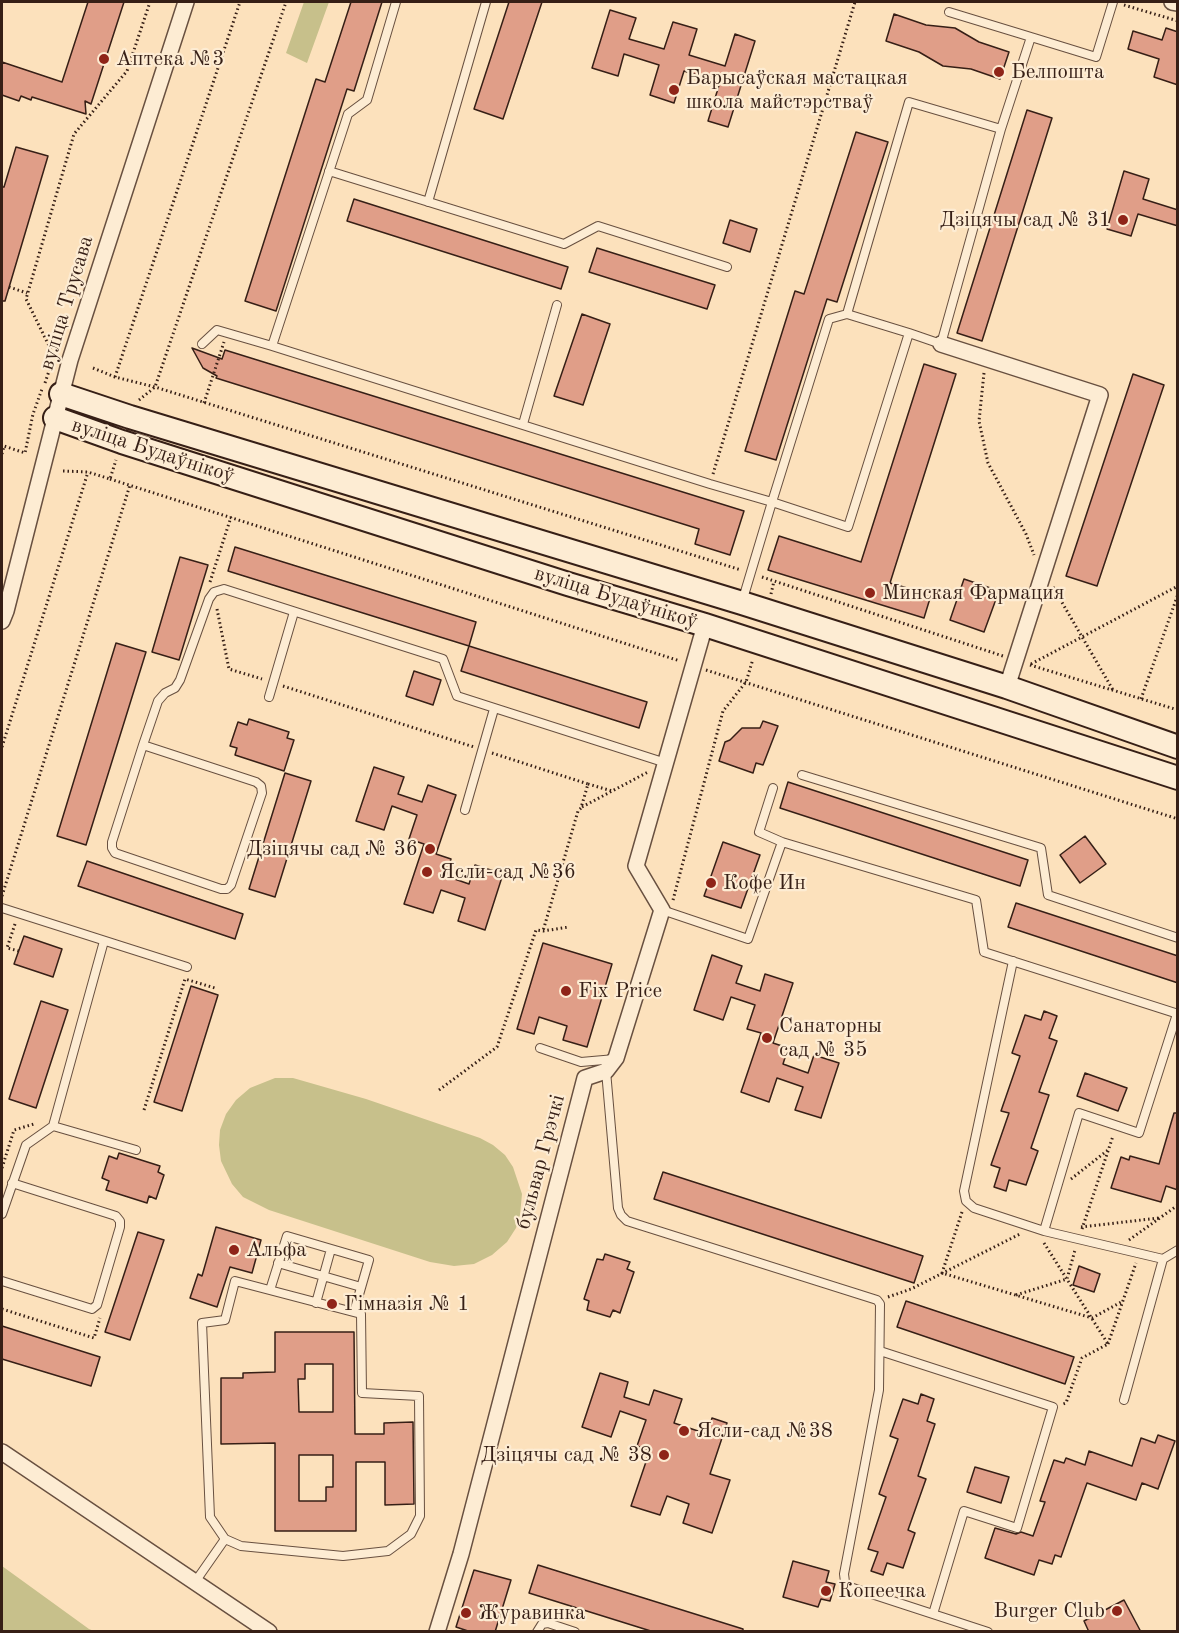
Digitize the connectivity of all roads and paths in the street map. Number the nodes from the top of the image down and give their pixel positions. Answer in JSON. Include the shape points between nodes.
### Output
{"nodes":[{"id":1,"x":150,"y":2,"type":"edge"},
{"id":2,"x":186,"y":2,"type":"edge"},
{"id":3,"x":240,"y":2,"type":"edge"},
{"id":4,"x":286,"y":2,"type":"edge"},
{"id":5,"x":396,"y":2,"type":"edge"},
{"id":6,"x":486,"y":2,"type":"edge"},
{"id":7,"x":855,"y":2,"type":"edge"},
{"id":8,"x":1113,"y":2,"type":"edge"},
{"id":9,"x":1172,"y":2,"type":"edge"},
{"id":10,"x":1178,"y":3,"type":"edge"},
{"id":11,"x":949,"y":12,"type":"dead end"},
{"id":12,"x":1178,"y":21,"type":"edge"},
{"id":13,"x":1030,"y":37,"type":"junction"},
{"id":14,"x":1001,"y":129,"type":"junction"},
{"id":15,"x":329,"y":171,"type":"junction"},
{"id":16,"x":428,"y":202,"type":"junction"},
{"id":17,"x":727,"y":267,"type":"dead end"},
{"id":18,"x":9,"y":286,"type":"dead end"},
{"id":19,"x":28,"y":293,"type":"junction"},
{"id":20,"x":557,"y":305,"type":"dead end"},
{"id":21,"x":847,"y":314,"type":"junction"},
{"id":22,"x":909,"y":333,"type":"junction"},
{"id":23,"x":224,"y":342,"type":"dead end"},
{"id":24,"x":202,"y":344,"type":"dead end"},
{"id":25,"x":941,"y":344,"type":"junction"},
{"id":26,"x":272,"y":346,"type":"junction"},
{"id":27,"x":986,"y":358,"type":"junction"},
{"id":28,"x":93,"y":368,"type":"dead end"},
{"id":29,"x":116,"y":377,"type":"junction"},
{"id":30,"x":155,"y":387,"type":"junction"},
{"id":31,"x":62,"y":394,"type":"junction"},
{"id":32,"x":135,"y":403,"type":"dead end"},
{"id":33,"x":204,"y":403,"type":"junction"},
{"id":34,"x":55,"y":418,"type":"junction"},
{"id":35,"x":523,"y":424,"type":"junction"},
{"id":36,"x":2,"y":454,"type":"edge"},
{"id":37,"x":117,"y":457,"type":"dead end"},
{"id":38,"x":63,"y":471,"type":"dead end"},
{"id":39,"x":88,"y":472,"type":"junction"},
{"id":40,"x":110,"y":478,"type":"junction"},
{"id":41,"x":710,"y":484,"type":"junction"},
{"id":42,"x":130,"y":485,"type":"junction"},
{"id":43,"x":772,"y":502,"type":"junction"},
{"id":44,"x":231,"y":517,"type":"junction"},
{"id":45,"x":578,"y":554,"type":"junction"},
{"id":46,"x":751,"y":573,"type":"junction"},
{"id":47,"x":1043,"y":576,"type":"junction"},
{"id":48,"x":568,"y":584,"type":"junction"},
{"id":49,"x":1178,"y":586,"type":"edge"},
{"id":50,"x":214,"y":592,"type":"junction"},
{"id":51,"x":1178,"y":594,"type":"edge"},
{"id":52,"x":742,"y":603,"type":"junction"},
{"id":53,"x":294,"y":612,"type":"junction"},
{"id":54,"x":3,"y":614,"type":"edge"},
{"id":55,"x":705,"y":625,"type":"junction"},
{"id":56,"x":1082,"y":636,"type":"junction"},
{"id":57,"x":753,"y":659,"type":"dead end"},
{"id":58,"x":1022,"y":662,"type":"junction"},
{"id":59,"x":692,"y":665,"type":"junction"},
{"id":60,"x":746,"y":682,"type":"junction"},
{"id":61,"x":273,"y":683,"type":"junction"},
{"id":62,"x":1007,"y":687,"type":"junction"},
{"id":63,"x":1113,"y":690,"type":"junction"},
{"id":64,"x":268,"y":697,"type":"dead end"},
{"id":65,"x":1141,"y":699,"type":"junction"},
{"id":66,"x":494,"y":709,"type":"junction"},
{"id":67,"x":1178,"y":710,"type":"edge"},
{"id":68,"x":998,"y":720,"type":"junction"},
{"id":69,"x":143,"y":745,"type":"junction"},
{"id":70,"x":2,"y":747,"type":"edge"},
{"id":71,"x":1178,"y":747,"type":"edge"},
{"id":72,"x":483,"y":750,"type":"junction"},
{"id":73,"x":666,"y":763,"type":"junction"},
{"id":74,"x":650,"y":771,"type":"dead end"},
{"id":75,"x":802,"y":775,"type":"dead end"},
{"id":76,"x":1178,"y":778,"type":"edge"},
{"id":77,"x":588,"y":784,"type":"junction"},
{"id":78,"x":774,"y":788,"type":"dead end"},
{"id":79,"x":612,"y":791,"type":"junction"},
{"id":80,"x":581,"y":808,"type":"junction"},
{"id":81,"x":465,"y":810,"type":"dead end"},
{"id":82,"x":1178,"y":819,"type":"edge"},
{"id":83,"x":782,"y":842,"type":"junction"},
{"id":84,"x":2,"y":896,"type":"edge"},
{"id":85,"x":2,"y":908,"type":"edge"},
{"id":86,"x":666,"y":911,"type":"junction"},
{"id":87,"x":15,"y":923,"type":"dead end"},
{"id":88,"x":569,"y":927,"type":"dead end"},
{"id":89,"x":543,"y":931,"type":"junction"},
{"id":90,"x":1178,"y":938,"type":"edge"},
{"id":91,"x":104,"y":941,"type":"junction"},
{"id":92,"x":19,"y":951,"type":"dead end"},
{"id":93,"x":1012,"y":961,"type":"junction"},
{"id":94,"x":187,"y":967,"type":"dead end"},
{"id":95,"x":214,"y":988,"type":"dead end"},
{"id":96,"x":1177,"y":1014,"type":"edge"},
{"id":97,"x":540,"y":1048,"type":"dead end"},
{"id":98,"x":616,"y":1058,"type":"junction"},
{"id":99,"x":606,"y":1071,"type":"junction"},
{"id":100,"x":440,"y":1090,"type":"dead end"},
{"id":101,"x":144,"y":1110,"type":"dead end"},
{"id":102,"x":43,"y":1122,"type":"dead end"},
{"id":103,"x":53,"y":1125,"type":"junction"},
{"id":104,"x":1116,"y":1126,"type":"junction"},
{"id":105,"x":136,"y":1149,"type":"dead end"},
{"id":106,"x":1108,"y":1150,"type":"junction"},
{"id":107,"x":2,"y":1168,"type":"edge"},
{"id":108,"x":12,"y":1183,"type":"junction"},
{"id":109,"x":1055,"y":1191,"type":"junction"},
{"id":110,"x":966,"y":1201,"type":"junction"},
{"id":111,"x":1177,"y":1206,"type":"edge"},
{"id":112,"x":2,"y":1214,"type":"edge"},
{"id":113,"x":1159,"y":1218,"type":"junction"},
{"id":114,"x":1083,"y":1226,"type":"junction"},
{"id":115,"x":1034,"y":1227,"type":"junction"},
{"id":116,"x":1073,"y":1227,"type":"dead end"},
{"id":117,"x":1044,"y":1231,"type":"junction"},
{"id":118,"x":1078,"y":1239,"type":"junction"},
{"id":119,"x":331,"y":1249,"type":"junction"},
{"id":120,"x":1118,"y":1249,"type":"junction"},
{"id":121,"x":1178,"y":1250,"type":"edge"},
{"id":122,"x":1139,"y":1254,"type":"junction"},
{"id":123,"x":1164,"y":1259,"type":"junction"},
{"id":124,"x":278,"y":1263,"type":"junction"},
{"id":125,"x":942,"y":1273,"type":"junction"},
{"id":126,"x":323,"y":1276,"type":"junction"},
{"id":127,"x":1067,"y":1279,"type":"junction"},
{"id":128,"x":2,"y":1281,"type":"edge"},
{"id":129,"x":361,"y":1287,"type":"junction"},
{"id":130,"x":270,"y":1290,"type":"junction"},
{"id":131,"x":880,"y":1292,"type":"dead end"},
{"id":132,"x":892,"y":1295,"type":"junction"},
{"id":133,"x":1015,"y":1295,"type":"junction"},
{"id":134,"x":877,"y":1300,"type":"junction"},
{"id":135,"x":1123,"y":1301,"type":"junction"},
{"id":136,"x":316,"y":1303,"type":"junction"},
{"id":137,"x":2,"y":1310,"type":"edge"},
{"id":138,"x":354,"y":1312,"type":"junction"},
{"id":139,"x":1092,"y":1318,"type":"junction"},
{"id":140,"x":93,"y":1338,"type":"dead end"},
{"id":141,"x":1108,"y":1344,"type":"junction"},
{"id":142,"x":880,"y":1351,"type":"junction"},
{"id":143,"x":1124,"y":1400,"type":"dead end"},
{"id":144,"x":1053,"y":1407,"type":"junction"},
{"id":145,"x":2,"y":1452,"type":"edge"},
{"id":146,"x":225,"y":1539,"type":"junction"},
{"id":147,"x":195,"y":1582,"type":"junction"},
{"id":148,"x":933,"y":1614,"type":"junction"},
{"id":149,"x":269,"y":1632,"type":"edge"},
{"id":150,"x":437,"y":1632,"type":"edge"},
{"id":151,"x":537,"y":1632,"type":"edge"},
{"id":152,"x":575,"y":1632,"type":"edge"},
{"id":153,"x":988,"y":1632,"type":"edge"}],
"edges":[{"from":1,"to":19,"type":"path","via":[[127,70],[74,134]]},
{"from":2,"to":31,"type":"street","name":"вуліца Трусава"},
{"from":3,"to":29,"type":"path"},
{"from":4,"to":30,"type":"path"},
{"from":5,"to":15,"type":"lane","via":[[367,100],[348,114]]},
{"from":6,"to":16,"type":"lane"},
{"from":7,"to":41,"type":"path"},
{"from":8,"to":12,"type":"path"},
{"from":8,"to":13,"type":"lane","via":[[1096,57]]},
{"from":9,"to":10,"type":"street"},
{"from":11,"to":13,"type":"lane"},
{"from":13,"to":14,"type":"lane"},
{"from":14,"to":21,"type":"lane","via":[[909,102]]},
{"from":14,"to":25,"type":"lane"},
{"from":15,"to":16,"type":"lane"},
{"from":15,"to":26,"type":"lane"},
{"from":16,"to":17,"type":"lane","via":[[564,244],[598,226]]},
{"from":18,"to":19,"type":"path"},
{"from":19,"to":36,"type":"path","via":[[26,299],[54,356],[33,414],[25,453],[4,446]]},
{"from":20,"to":35,"type":"lane"},
{"from":21,"to":22,"type":"lane"},
{"from":21,"to":43,"type":"lane","via":[[829,318]]},
{"from":22,"to":25,"type":"lane"},
{"from":22,"to":43,"type":"lane","via":[[848,527]]},
{"from":23,"to":33,"type":"path"},
{"from":24,"to":26,"type":"lane","via":[[217,330]]},
{"from":25,"to":27,"type":"street"},
{"from":26,"to":35,"type":"lane"},
{"from":27,"to":47,"type":"path","via":[[979,421],[988,463],[1026,534]]},
{"from":27,"to":47,"type":"street","via":[[1100,395]]},
{"from":28,"to":29,"type":"path"},
{"from":29,"to":30,"type":"path"},
{"from":30,"to":32,"type":"path"},
{"from":30,"to":33,"type":"path"},
{"from":31,"to":34,"type":"street","name":"вуліца Трусава"},
{"from":31,"to":45,"type":"street","name":"вуліца Будаўнікоў"},
{"from":33,"to":46,"type":"path"},
{"from":34,"to":48,"type":"street","name":"вуліца Будаўнікоў"},
{"from":34,"to":54,"type":"street","name":"вуліца Трусава"},
{"from":35,"to":41,"type":"lane"},
{"from":37,"to":40,"type":"path"},
{"from":38,"to":39,"type":"path"},
{"from":39,"to":40,"type":"path"},
{"from":39,"to":70,"type":"path"},
{"from":40,"to":42,"type":"path"},
{"from":41,"to":43,"type":"lane"},
{"from":42,"to":44,"type":"path"},
{"from":42,"to":84,"type":"path"},
{"from":43,"to":46,"type":"lane"},
{"from":44,"to":50,"type":"path","via":[[208,588]]},
{"from":44,"to":59,"type":"path"},
{"from":45,"to":48,"type":"street"},
{"from":45,"to":52,"type":"street","name":"вуліца Будаўнікоў"},
{"from":46,"to":52,"type":"lane"},
{"from":46,"to":58,"type":"path"},
{"from":47,"to":56,"type":"path"},
{"from":47,"to":58,"type":"street"},
{"from":48,"to":55,"type":"street","name":"вуліца Будаўнікоў"},
{"from":49,"to":56,"type":"path"},
{"from":50,"to":53,"type":"lane","via":[[224,589]]},
{"from":50,"to":61,"type":"path","via":[[229,669]]},
{"from":50,"to":69,"type":"lane","via":[[180,680],[158,702]]},
{"from":51,"to":65,"type":"path"},
{"from":52,"to":62,"type":"street","name":"вуліца Будаўнікоў"},
{"from":53,"to":61,"type":"lane"},
{"from":53,"to":66,"type":"lane","via":[[442,659],[457,696]]},
{"from":55,"to":59,"type":"street"},
{"from":55,"to":68,"type":"street","name":"вуліца Будаўнікоў"},
{"from":56,"to":58,"type":"path"},
{"from":56,"to":63,"type":"path"},
{"from":57,"to":60,"type":"path"},
{"from":58,"to":62,"type":"street"},
{"from":58,"to":63,"type":"path"},
{"from":59,"to":60,"type":"path"},
{"from":59,"to":73,"type":"street"},
{"from":60,"to":82,"type":"path"},
{"from":60,"to":86,"type":"path","via":[[723,711]]},
{"from":61,"to":64,"type":"lane"},
{"from":61,"to":72,"type":"path"},
{"from":62,"to":68,"type":"street"},
{"from":62,"to":71,"type":"street","name":"вуліца Будаўнікоў"},
{"from":63,"to":65,"type":"path"},
{"from":65,"to":67,"type":"path"},
{"from":66,"to":72,"type":"lane"},
{"from":66,"to":73,"type":"lane"},
{"from":68,"to":76,"type":"street","name":"вуліца Будаўнікоў"},
{"from":69,"to":69,"type":"lane","via":[[112,848],[116,853],[227,889],[262,793],[261,786]]},
{"from":72,"to":77,"type":"path"},
{"from":72,"to":81,"type":"lane"},
{"from":73,"to":86,"type":"street","via":[[636,866]]},
{"from":74,"to":79,"type":"path"},
{"from":75,"to":90,"type":"lane","via":[[1041,848],[1048,895]]},
{"from":77,"to":79,"type":"path"},
{"from":77,"to":80,"type":"path"},
{"from":78,"to":83,"type":"lane","via":[[759,832]]},
{"from":79,"to":80,"type":"path"},
{"from":80,"to":89,"type":"path"},
{"from":83,"to":86,"type":"lane","via":[[748,939]]},
{"from":83,"to":93,"type":"lane","via":[[976,900],[984,952]]},
{"from":85,"to":91,"type":"lane"},
{"from":86,"to":98,"type":"street","name":"бульвар Грэчкі"},
{"from":87,"to":92,"type":"path","via":[[7,948]]},
{"from":88,"to":89,"type":"path"},
{"from":89,"to":100,"type":"path","via":[[536,930],[497,1047]]},
{"from":91,"to":94,"type":"lane"},
{"from":91,"to":103,"type":"lane"},
{"from":93,"to":96,"type":"lane"},
{"from":93,"to":110,"type":"lane","via":[[964,1191]]},
{"from":95,"to":101,"type":"path","via":[[185,980]]},
{"from":96,"to":104,"type":"lane","via":[[1139,1133]]},
{"from":97,"to":98,"type":"lane","via":[[581,1062]]},
{"from":98,"to":99,"type":"street","name":"бульвар Грэчкі"},
{"from":99,"to":134,"type":"lane","via":[[618,1208],[627,1221]]},
{"from":99,"to":150,"type":"street","name":"бульвар Грэчкі","via":[[585,1078],[461,1554]]},
{"from":102,"to":107,"type":"path","via":[[14,1130]]},
{"from":103,"to":105,"type":"lane"},
{"from":103,"to":108,"type":"lane","via":[[26,1145]]},
{"from":104,"to":106,"type":"path"},
{"from":104,"to":109,"type":"lane","via":[[1079,1113]]},
{"from":106,"to":109,"type":"path"},
{"from":106,"to":114,"type":"path"},
{"from":108,"to":112,"type":"lane"},
{"from":108,"to":128,"type":"lane","via":[[116,1216],[120,1227],[98,1305],[92,1309]]},
{"from":109,"to":117,"type":"lane"},
{"from":110,"to":115,"type":"lane","via":[[974,1208]]},
{"from":110,"to":125,"type":"path"},
{"from":111,"to":113,"type":"path"},
{"from":113,"to":114,"type":"path"},
{"from":113,"to":120,"type":"path"},
{"from":114,"to":116,"type":"path"},
{"from":114,"to":118,"type":"path"},
{"from":115,"to":117,"type":"lane"},
{"from":115,"to":125,"type":"path"},
{"from":115,"to":127,"type":"path"},
{"from":117,"to":118,"type":"lane"},
{"from":118,"to":120,"type":"lane"},
{"from":118,"to":127,"type":"path"},
{"from":119,"to":124,"type":"lane","via":[[287,1236]]},
{"from":119,"to":126,"type":"lane"},
{"from":119,"to":129,"type":"lane","via":[[369,1260]]},
{"from":120,"to":122,"type":"lane"},
{"from":121,"to":123,"type":"lane"},
{"from":122,"to":123,"type":"lane"},
{"from":122,"to":135,"type":"path"},
{"from":123,"to":143,"type":"lane"},
{"from":124,"to":126,"type":"lane"},
{"from":124,"to":130,"type":"lane"},
{"from":125,"to":132,"type":"path"},
{"from":125,"to":133,"type":"path"},
{"from":126,"to":129,"type":"lane"},
{"from":126,"to":136,"type":"lane"},
{"from":127,"to":133,"type":"path"},
{"from":127,"to":139,"type":"path"},
{"from":129,"to":138,"type":"lane"},
{"from":130,"to":136,"type":"lane"},
{"from":130,"to":146,"type":"lane","via":[[235,1281],[225,1320],[202,1323],[210,1517]]},
{"from":131,"to":132,"type":"path"},
{"from":132,"to":134,"type":"path"},
{"from":133,"to":139,"type":"path"},
{"from":134,"to":142,"type":"lane","via":[[882,1310]]},
{"from":135,"to":139,"type":"path"},
{"from":135,"to":141,"type":"path"},
{"from":136,"to":138,"type":"lane"},
{"from":137,"to":140,"type":"path"},
{"from":138,"to":146,"type":"lane","via":[[361,1314],[362,1393],[419,1396],[420,1516],[411,1533],[388,1551],[343,1556],[241,1546]]},
{"from":139,"to":141,"type":"path"},
{"from":141,"to":144,"type":"path","via":[[1082,1358],[1066,1403]]},
{"from":142,"to":144,"type":"lane"},
{"from":142,"to":148,"type":"lane","via":[[879,1390],[845,1582]]},
{"from":144,"to":148,"type":"lane","via":[[1017,1528],[964,1511]]},
{"from":145,"to":147,"type":"street"},
{"from":146,"to":147,"type":"lane"},
{"from":147,"to":149,"type":"street"},
{"from":148,"to":153,"type":"lane"},
{"from":151,"to":152,"type":"lane","via":[[542,1624],[548,1623]]}]}
